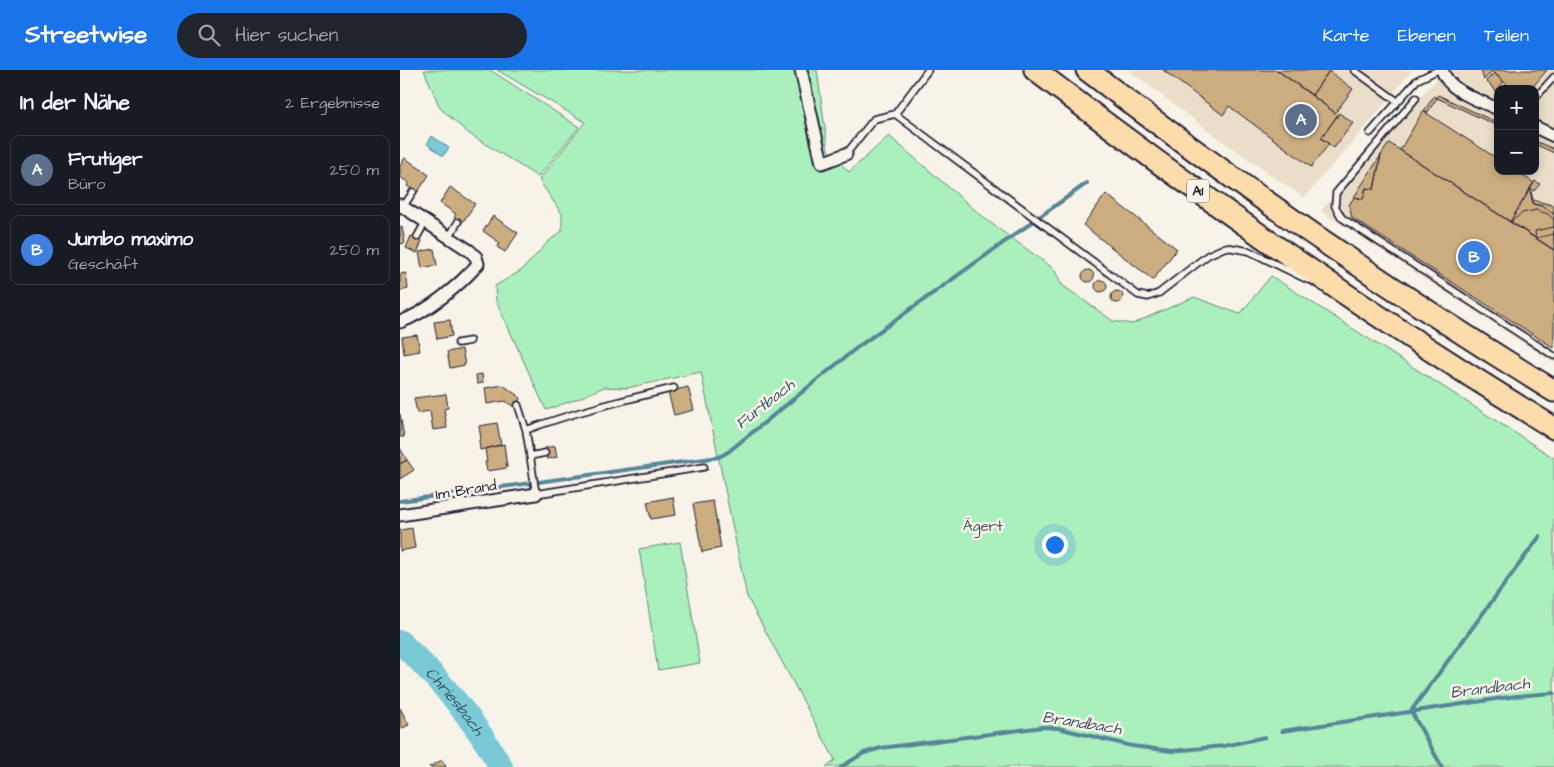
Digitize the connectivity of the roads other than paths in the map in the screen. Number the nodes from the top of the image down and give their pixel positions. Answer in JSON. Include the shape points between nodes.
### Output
{"nodes":[{"id":1,"x":801,"y":70,"type":"edge"},
{"id":2,"x":928,"y":70,"type":"edge"},
{"id":3,"x":1035,"y":70,"type":"edge"},
{"id":4,"x":1087,"y":70,"type":"edge"},
{"id":5,"x":1354,"y":70,"type":"edge"},
{"id":6,"x":1438,"y":70,"type":"edge"},
{"id":7,"x":1442,"y":70,"type":"edge"},
{"id":8,"x":1554,"y":77,"type":"edge"},
{"id":9,"x":1539,"y":94,"type":"edge"},
{"id":10,"x":1416,"y":98,"type":"dead end"},
{"id":11,"x":1398,"y":101,"type":"junction"},
{"id":12,"x":1494,"y":107,"type":"edge"},
{"id":13,"x":895,"y":114,"type":"junction"},
{"id":14,"x":1539,"y":129,"type":"edge"},
{"id":15,"x":1370,"y":133,"type":"dead end"},
{"id":16,"x":1554,"y":136,"type":"edge"},
{"id":17,"x":846,"y":154,"type":"joint"},
{"id":18,"x":413,"y":192,"type":"dead end"},
{"id":19,"x":402,"y":206,"type":"edge"},
{"id":20,"x":426,"y":221,"type":"junction"},
{"id":21,"x":458,"y":222,"type":"dead end"},
{"id":22,"x":449,"y":236,"type":"junction"},
{"id":23,"x":417,"y":237,"type":"dead end"},
{"id":24,"x":1313,"y":282,"type":"dead end"},
{"id":25,"x":1322,"y":286,"type":"dead end"},
{"id":26,"x":1364,"y":306,"type":"junction"},
{"id":27,"x":400,"y":322,"type":"edge"},
{"id":28,"x":470,"y":341,"type":"dead end"},
{"id":29,"x":458,"y":343,"type":"dead end"},
{"id":30,"x":1554,"y":356,"type":"edge"},
{"id":31,"x":674,"y":388,"type":"dead end"},
{"id":32,"x":1553,"y":389,"type":"edge"},
{"id":33,"x":518,"y":405,"type":"dead end"},
{"id":34,"x":1554,"y":428,"type":"edge"},
{"id":35,"x":526,"y":430,"type":"junction"},
{"id":36,"x":545,"y":454,"type":"dead end"},
{"id":37,"x":530,"y":456,"type":"junction"},
{"id":38,"x":704,"y":467,"type":"dead end"},
{"id":39,"x":536,"y":492,"type":"junction"},
{"id":40,"x":400,"y":515,"type":"edge"}],
"edges":[{"from":1,"to":17,"type":"street","via":[[822,163]]},
{"from":2,"to":13,"type":"lane"},
{"from":3,"to":26,"type":"highway","number":"A1","via":[[1188,184]]},
{"from":4,"to":32,"type":"highway","number":"A1","via":[[1324,241],[1443,321]]},
{"from":5,"to":11,"type":"lane"},
{"from":6,"to":11,"type":"lane","via":[[1417,80]]},
{"from":7,"to":12,"type":"street","via":[[1445,78],[1461,92]]},
{"from":8,"to":9,"type":"lane"},
{"from":10,"to":30,"type":"lane","via":[[1336,193],[1335,206],[1342,218]]},
{"from":11,"to":15,"type":"lane"},
{"from":13,"to":17,"type":"lane","via":[[874,119]]},
{"from":13,"to":24,"type":"lane","via":[[1138,295],[1148,297],[1159,293],[1208,255],[1230,247],[1249,250]]},
{"from":14,"to":16,"type":"street"},
{"from":18,"to":19,"type":"lane"},
{"from":19,"to":20,"type":"street"},
{"from":20,"to":22,"type":"street"},
{"from":20,"to":23,"type":"lane"},
{"from":21,"to":22,"type":"lane"},
{"from":22,"to":27,"type":"street","via":[[470,250],[478,264],[428,308]]},
{"from":25,"to":26,"type":"lane"},
{"from":26,"to":34,"type":"highway","number":"A1"},
{"from":28,"to":29,"type":"lane"},
{"from":31,"to":35,"type":"lane","via":[[591,408]]},
{"from":33,"to":35,"type":"lane"},
{"from":35,"to":37,"type":"lane"},
{"from":36,"to":37,"type":"lane"},
{"from":37,"to":39,"type":"lane"},
{"from":38,"to":39,"type":"lane"},
{"from":39,"to":40,"type":"street","name":"Im Brand"}]}
